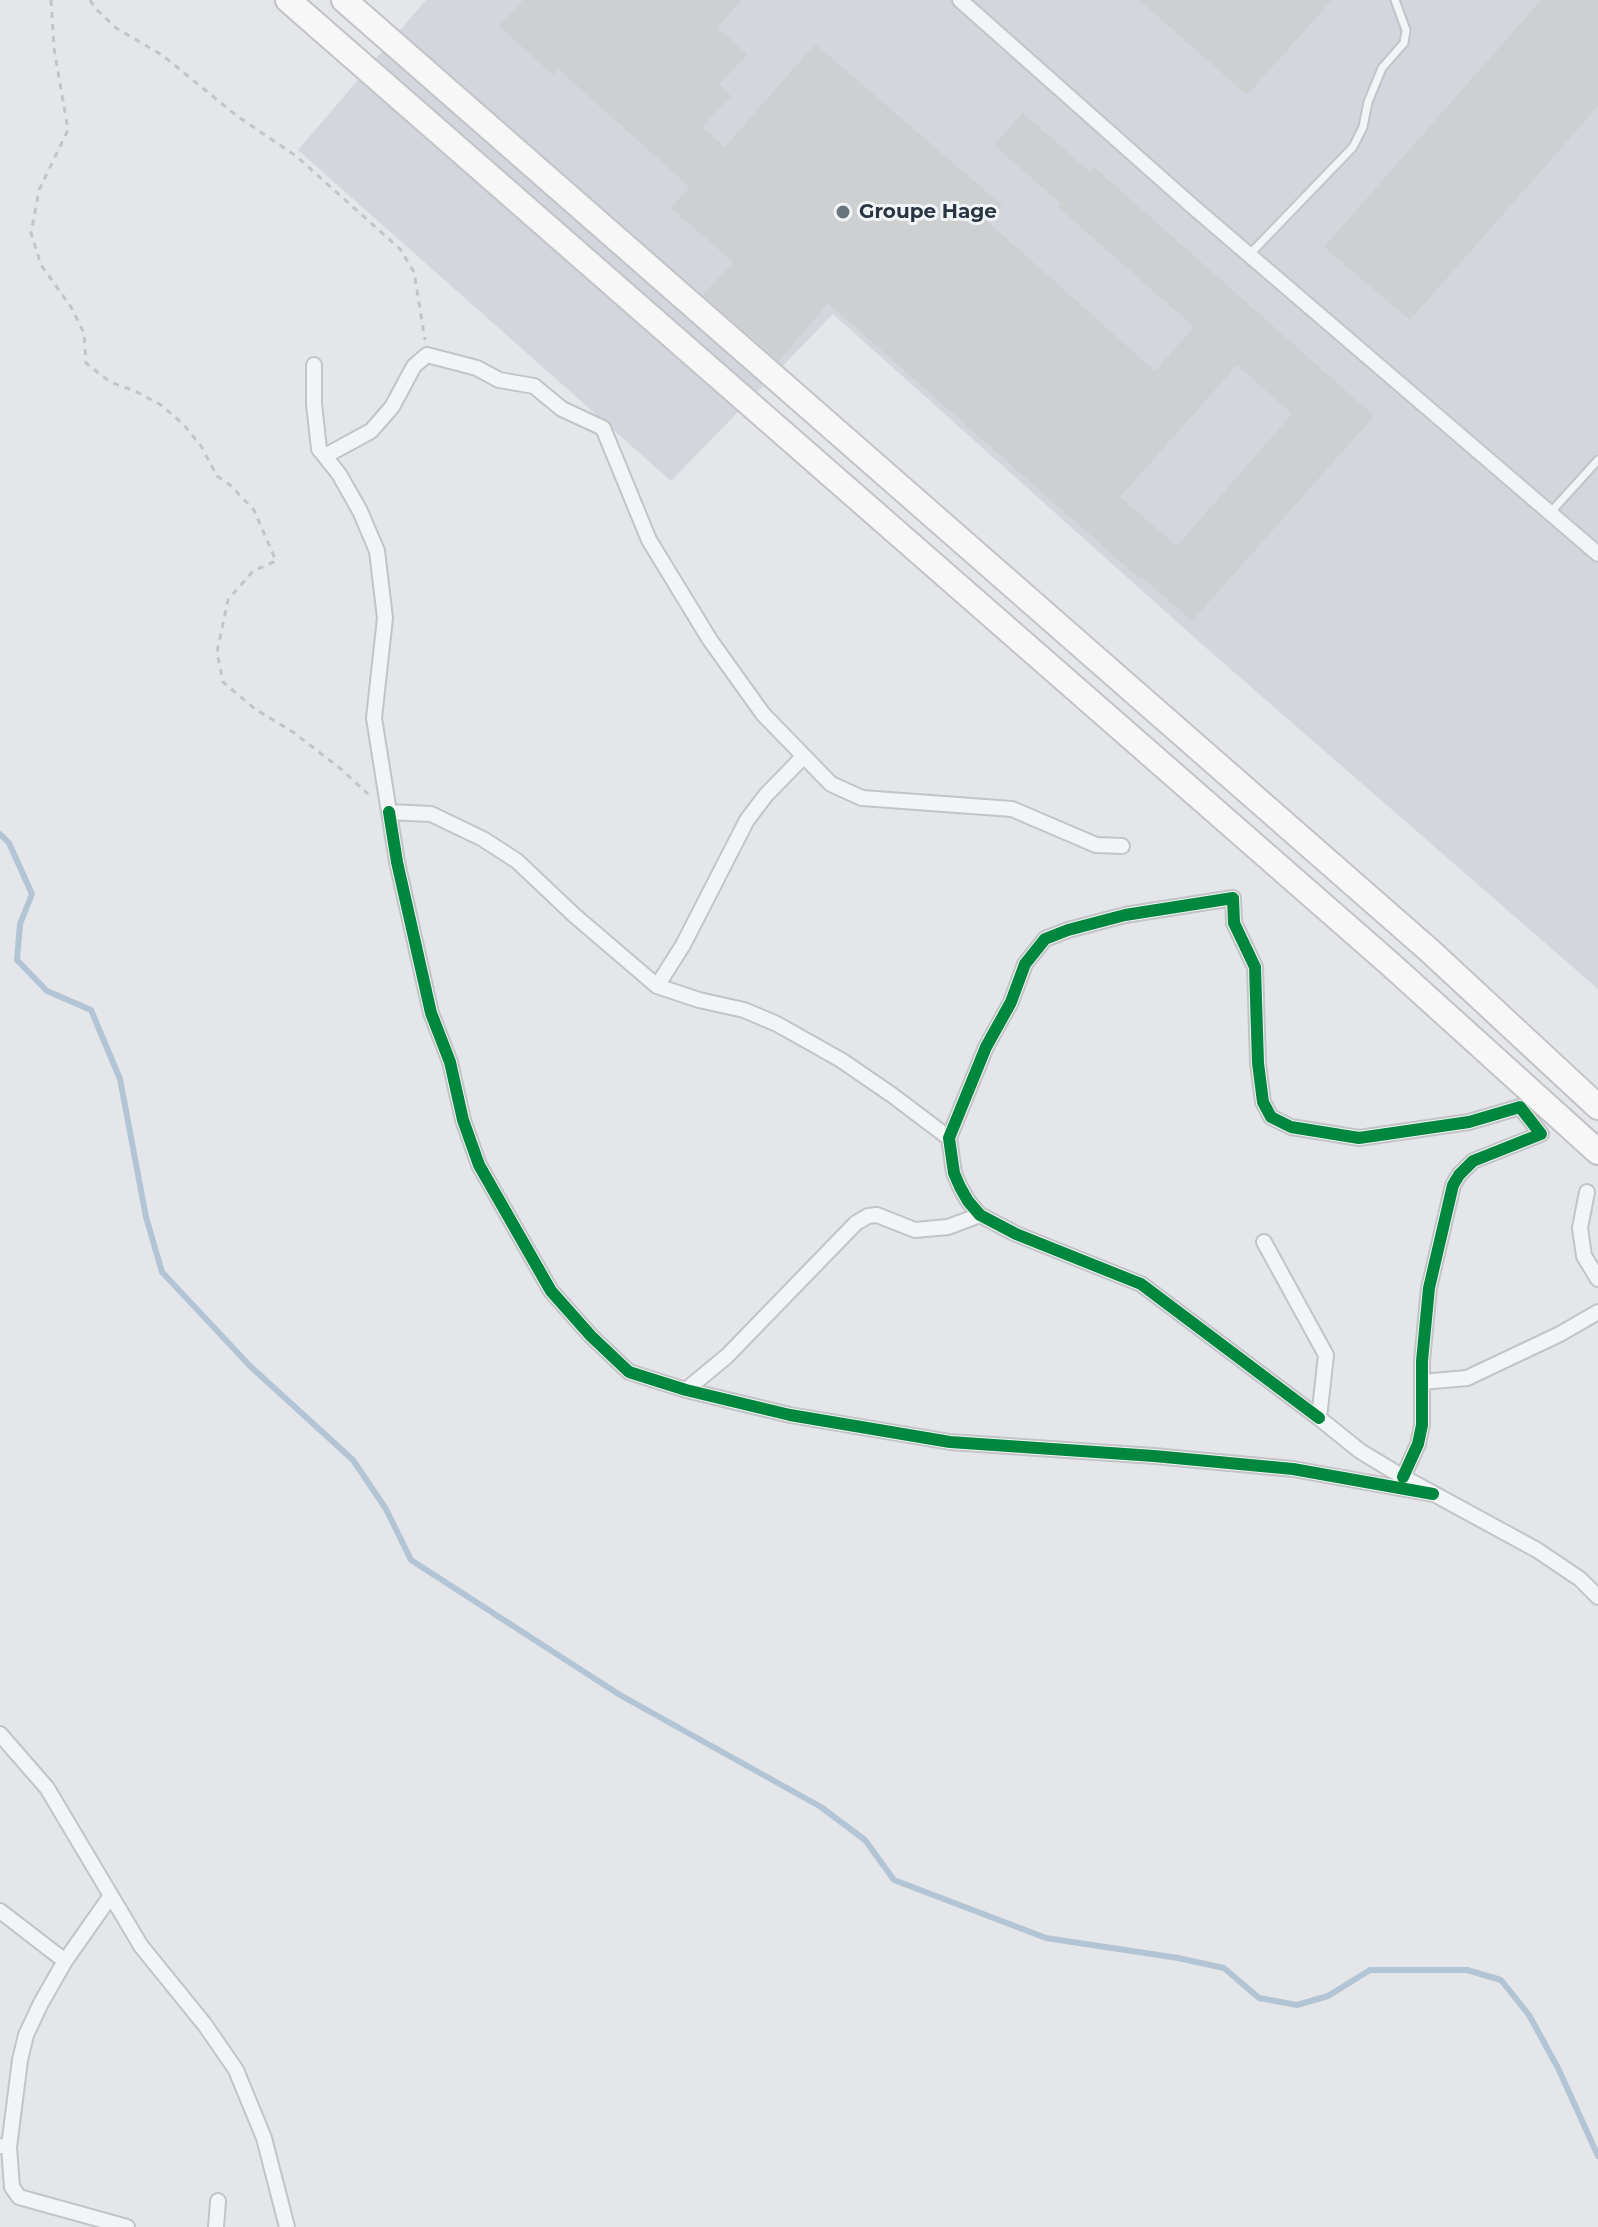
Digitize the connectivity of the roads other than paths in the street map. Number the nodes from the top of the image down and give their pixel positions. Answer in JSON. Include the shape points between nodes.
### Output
{"nodes":[{"id":1,"x":288,"y":0,"type":"edge"},
{"id":2,"x":344,"y":0,"type":"edge"},
{"id":3,"x":960,"y":0,"type":"edge"},
{"id":4,"x":1395,"y":0,"type":"edge"},
{"id":5,"x":1249,"y":255,"type":"junction"},
{"id":6,"x":314,"y":365,"type":"dead end"},
{"id":7,"x":325,"y":456,"type":"junction"},
{"id":8,"x":1598,"y":460,"type":"edge"},
{"id":9,"x":1550,"y":513,"type":"junction"},
{"id":10,"x":1598,"y":554,"type":"edge"},
{"id":11,"x":803,"y":757,"type":"junction"},
{"id":12,"x":389,"y":812,"type":"junction"},
{"id":13,"x":1122,"y":846,"type":"dead end"},
{"id":14,"x":657,"y":986,"type":"junction"},
{"id":15,"x":1598,"y":1107,"type":"edge"},
{"id":16,"x":949,"y":1138,"type":"junction"},
{"id":17,"x":1598,"y":1152,"type":"edge"},
{"id":18,"x":1587,"y":1192,"type":"dead end"},
{"id":19,"x":980,"y":1215,"type":"junction"},
{"id":20,"x":1264,"y":1242,"type":"dead end"},
{"id":21,"x":1598,"y":1279,"type":"edge"},
{"id":22,"x":1598,"y":1312,"type":"edge"},
{"id":23,"x":1422,"y":1382,"type":"junction"},
{"id":24,"x":686,"y":1390,"type":"junction"},
{"id":25,"x":1319,"y":1418,"type":"junction"},
{"id":26,"x":1403,"y":1477,"type":"junction"},
{"id":27,"x":1433,"y":1494,"type":"junction"},
{"id":28,"x":1580,"y":1579,"type":"junction"},
{"id":29,"x":1598,"y":1582,"type":"edge"},
{"id":30,"x":1598,"y":1597,"type":"edge"},
{"id":31,"x":0,"y":1734,"type":"edge"},
{"id":32,"x":110,"y":1897,"type":"junction"},
{"id":33,"x":0,"y":1911,"type":"edge"},
{"id":34,"x":65,"y":1961,"type":"junction"},
{"id":35,"x":5,"y":2146,"type":"edge"},
{"id":36,"x":10,"y":2165,"type":"junction"},
{"id":37,"x":0,"y":2190,"type":"edge"},
{"id":38,"x":218,"y":2201,"type":"dead end"},
{"id":39,"x":127,"y":2227,"type":"edge"},
{"id":40,"x":216,"y":2227,"type":"edge"},
{"id":41,"x":287,"y":2227,"type":"edge"}],
"edges":[{"from":1,"to":17,"type":"main road"},
{"from":2,"to":15,"type":"main road","via":[[1430,951]]},
{"from":3,"to":5,"type":"street"},
{"from":4,"to":5,"type":"lane","via":[[1406,30],[1404,43],[1382,68],[1353,147]]},
{"from":5,"to":9,"type":"street"},
{"from":6,"to":7,"type":"street","via":[[319,449]]},
{"from":7,"to":11,"type":"street","via":[[371,431],[427,355],[534,386],[562,409],[603,428],[649,540],[710,640],[763,714]]},
{"from":7,"to":12,"type":"street","via":[[360,511],[377,551],[385,618],[374,718]]},
{"from":8,"to":9,"type":"lane"},
{"from":9,"to":10,"type":"street"},
{"from":11,"to":13,"type":"street","via":[[831,784],[862,798],[1012,809],[1096,845]]},
{"from":11,"to":14,"type":"street","via":[[747,820]]},
{"from":12,"to":14,"type":"street","via":[[431,814],[517,861]]},
{"from":12,"to":24,"type":"street","via":[[431,1013],[479,1165],[551,1291],[591,1336],[629,1372]]},
{"from":14,"to":16,"type":"street","via":[[777,1024],[841,1060]]},
{"from":16,"to":19,"type":"street","via":[[954,1173]]},
{"from":16,"to":23,"type":"street","via":[[1025,964],[1045,939],[1125,915],[1233,898],[1234,923],[1255,967],[1258,1063],[1263,1102],[1271,1117],[1291,1127],[1359,1138],[1469,1122],[1520,1107],[1541,1134],[1473,1161],[1453,1185],[1429,1288]]},
{"from":18,"to":21,"type":"street","via":[[1580,1228],[1584,1256]]},
{"from":19,"to":24,"type":"street","via":[[948,1227],[915,1230],[877,1215],[856,1223],[727,1356]]},
{"from":19,"to":25,"type":"street","via":[[1141,1284]]},
{"from":20,"to":25,"type":"street","via":[[1326,1355]]},
{"from":22,"to":23,"type":"street","via":[[1467,1378]]},
{"from":23,"to":26,"type":"street","via":[[1422,1425]]},
{"from":24,"to":27,"type":"street","via":[[790,1415],[950,1442],[1293,1469]]},
{"from":25,"to":26,"type":"street"},
{"from":26,"to":27,"type":"street"},
{"from":27,"to":28,"type":"street"},
{"from":28,"to":29,"type":"street"},
{"from":28,"to":30,"type":"street"},
{"from":31,"to":32,"type":"street","via":[[47,1788]]},
{"from":32,"to":34,"type":"street"},
{"from":32,"to":41,"type":"street","via":[[236,2070],[264,2138]]},
{"from":33,"to":34,"type":"street"},
{"from":34,"to":35,"type":"street","via":[[26,2035]]},
{"from":35,"to":36,"type":"street"},
{"from":36,"to":37,"type":"street"},
{"from":36,"to":39,"type":"street","via":[[12,2187],[19,2197]]},
{"from":38,"to":40,"type":"street"}]}
